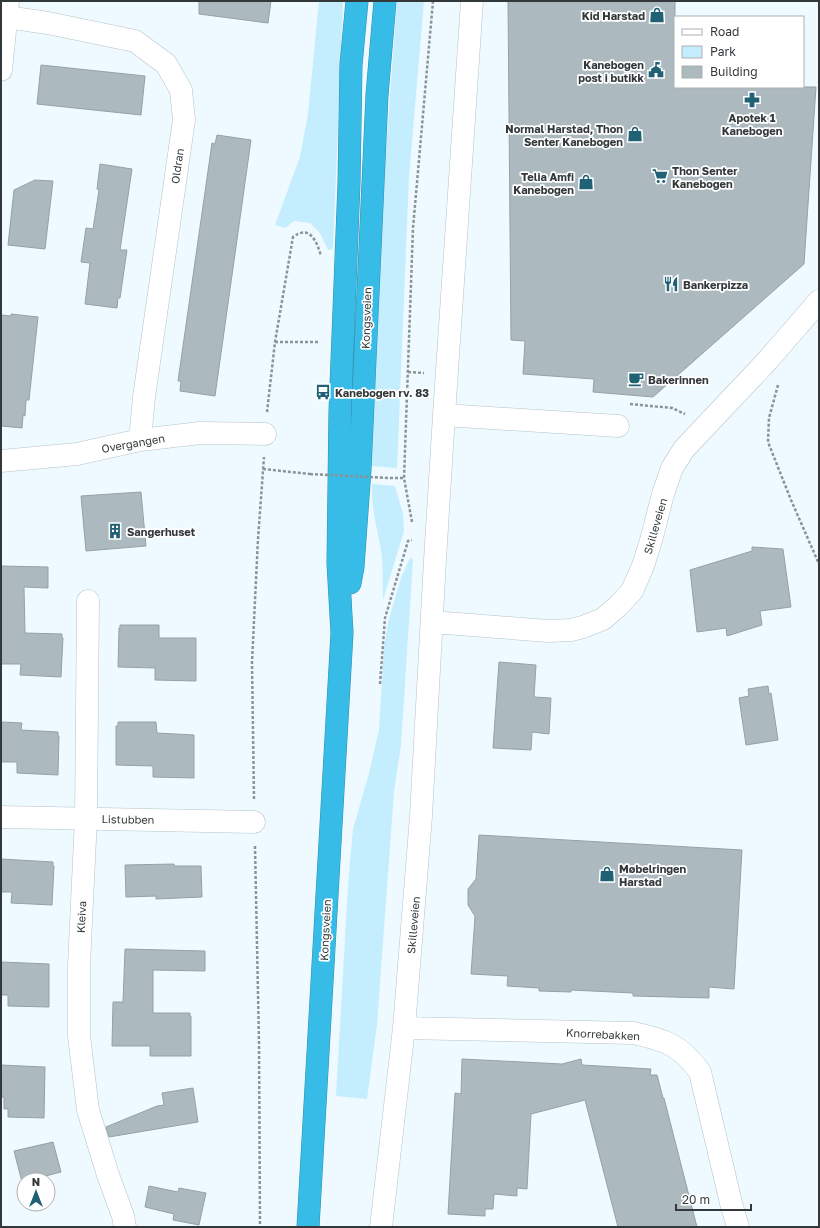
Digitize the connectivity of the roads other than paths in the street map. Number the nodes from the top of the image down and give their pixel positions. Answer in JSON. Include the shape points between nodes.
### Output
{"nodes":[{"id":1,"x":357,"y":1,"type":"edge"},
{"id":2,"x":385,"y":1,"type":"edge"},
{"id":3,"x":472,"y":1,"type":"edge"},
{"id":4,"x":7,"y":9,"type":"edge"},
{"id":5,"x":1,"y":70,"type":"edge"},
{"id":6,"x":819,"y":301,"type":"edge"},
{"id":7,"x":444,"y":415,"type":"junction"},
{"id":8,"x":618,"y":426,"type":"road end"},
{"id":9,"x":265,"y":434,"type":"road end"},
{"id":10,"x":140,"y":440,"type":"junction"},
{"id":11,"x":1,"y":461,"type":"edge"},
{"id":12,"x":88,"y":601,"type":"dead end"},
{"id":13,"x":432,"y":622,"type":"junction"},
{"id":14,"x":342,"y":633,"type":"junction"},
{"id":15,"x":1,"y":817,"type":"edge"},
{"id":16,"x":86,"y":818,"type":"junction"},
{"id":17,"x":254,"y":822,"type":"dead end"},
{"id":18,"x":404,"y":1028,"type":"junction"},
{"id":19,"x":125,"y":1227,"type":"edge"},
{"id":20,"x":308,"y":1227,"type":"edge"},
{"id":21,"x":381,"y":1227,"type":"edge"},
{"id":22,"x":738,"y":1227,"type":"edge"}],
"edges":[{"from":1,"to":14,"type":"highway","name":"Kongsveien","via":[[351,65],[340,411],[338,563]]},
{"from":2,"to":14,"type":"highway","name":"Kongsveien","via":[[376,110],[353,567]]},
{"from":3,"to":7,"type":"street","name":"Skilleveien"},
{"from":4,"to":5,"type":"street"},
{"from":4,"to":10,"type":"street","name":"Oldran","via":[[48,23],[135,41],[166,64],[181,90],[184,120]]},
{"from":6,"to":13,"type":"street","name":"Skilleveien","via":[[768,360],[684,449],[672,468],[643,566],[632,591],[603,619],[571,630],[548,631]]},
{"from":7,"to":8,"type":"street"},
{"from":7,"to":13,"type":"street","name":"Skilleveien"},
{"from":9,"to":10,"type":"street","name":"Overgangen","via":[[200,434]]},
{"from":10,"to":11,"type":"street","name":"Overgangen","via":[[77,454]]},
{"from":12,"to":16,"type":"street","name":"Kleiva"},
{"from":13,"to":18,"type":"street","name":"Skilleveien","via":[[422,809]]},
{"from":14,"to":20,"type":"highway","name":"Kongsveien"},
{"from":15,"to":16,"type":"street","name":"Listubben"},
{"from":16,"to":17,"type":"street","name":"Listubben"},
{"from":16,"to":19,"type":"street","name":"Kleiva","via":[[79,965],[79,1036],[88,1110]]},
{"from":18,"to":21,"type":"street","name":"Skilleveien"},
{"from":18,"to":22,"type":"street","name":"Knorrebakken","via":[[633,1033],[656,1038],[676,1047],[689,1057],[700,1072]]}]}
